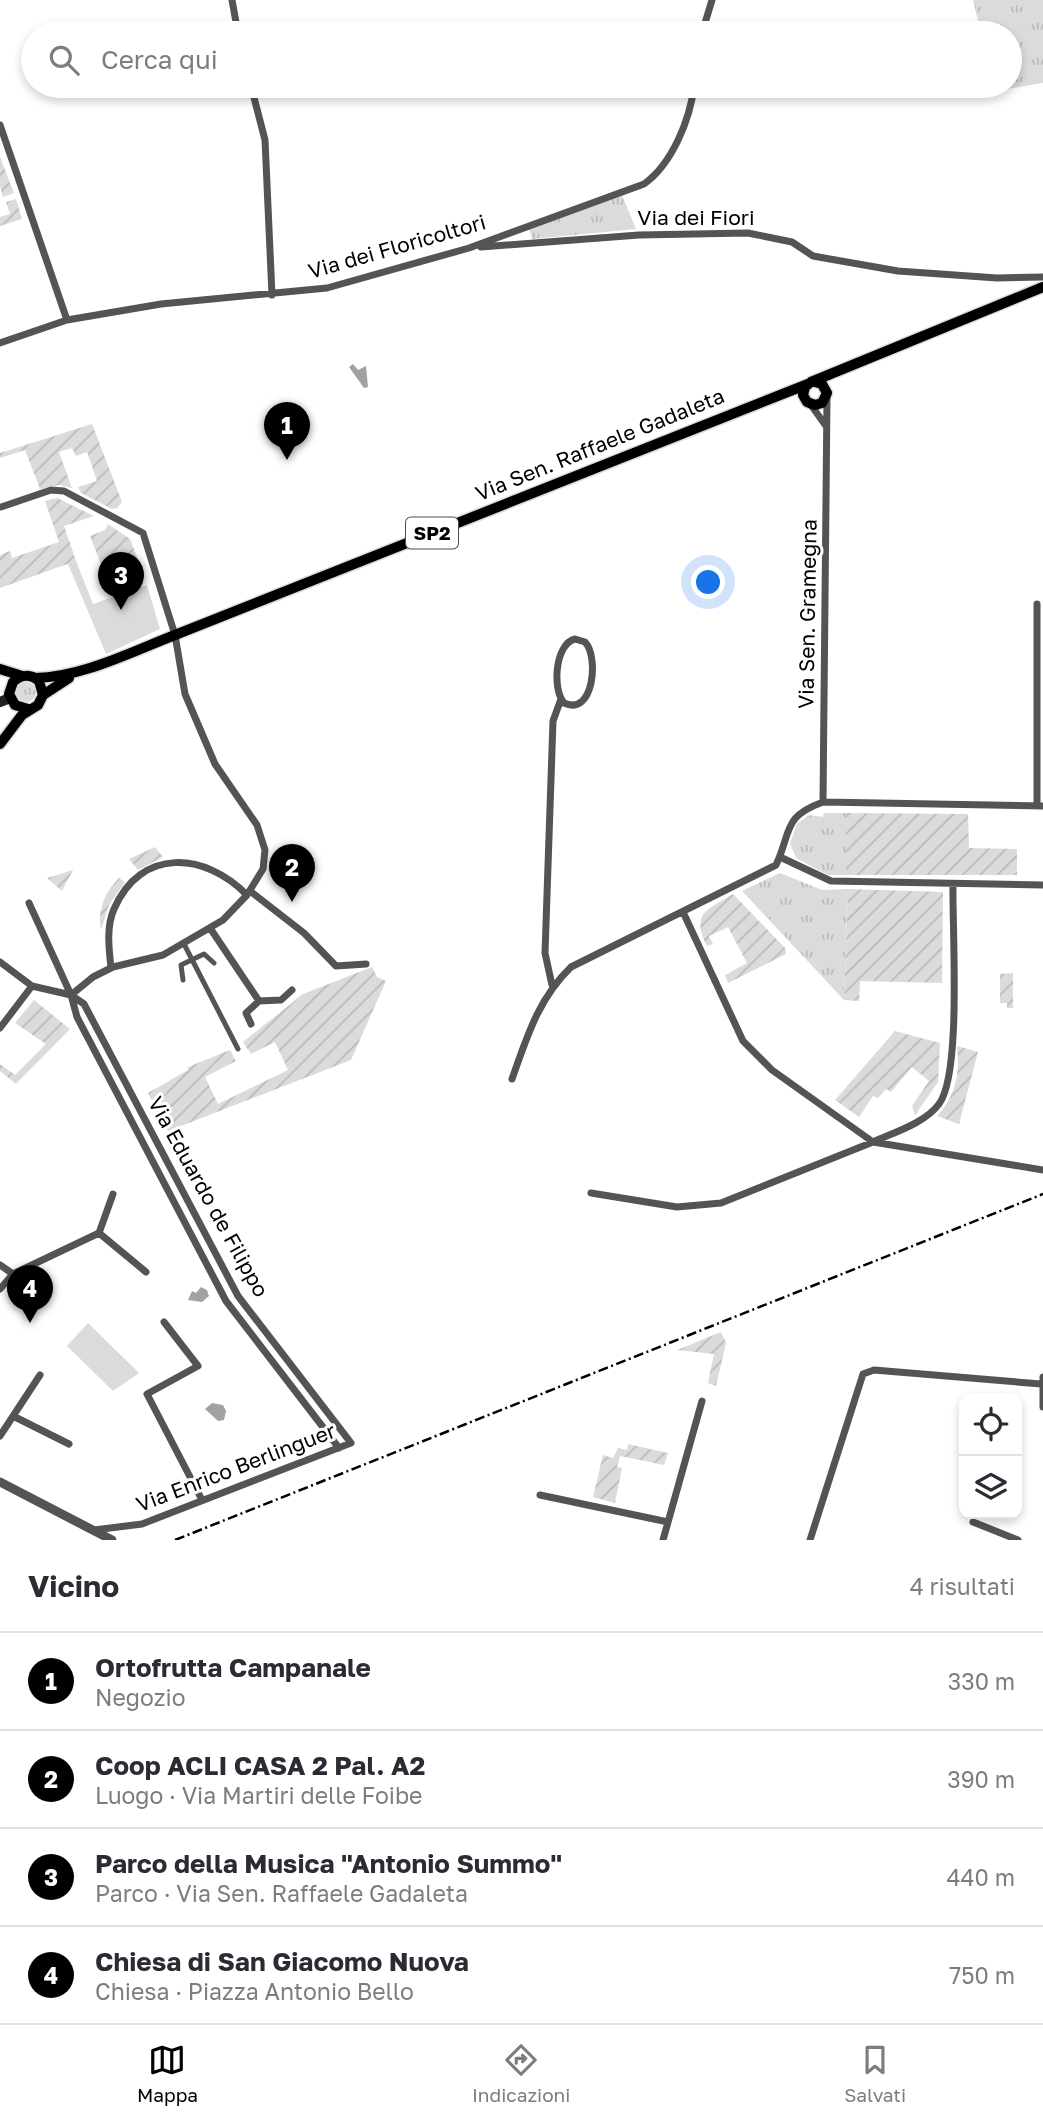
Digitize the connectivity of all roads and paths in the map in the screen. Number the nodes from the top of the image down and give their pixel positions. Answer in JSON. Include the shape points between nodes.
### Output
{"nodes":[{"id":1,"x":233,"y":0,"type":"edge"},
{"id":2,"x":712,"y":0,"type":"edge"},
{"id":3,"x":236,"y":21,"type":"edge"},
{"id":4,"x":706,"y":21,"type":"edge"},
{"id":5,"x":254,"y":98,"type":"edge"},
{"id":6,"x":692,"y":98,"type":"edge"},
{"id":7,"x":0,"y":125,"type":"edge"},
{"id":8,"x":2,"y":138,"type":"edge"},
{"id":9,"x":469,"y":248,"type":"junction"},
{"id":10,"x":1043,"y":277,"type":"edge"},
{"id":11,"x":1043,"y":287,"type":"edge"},
{"id":12,"x":272,"y":295,"type":"junction"},
{"id":13,"x":67,"y":320,"type":"junction"},
{"id":14,"x":0,"y":343,"type":"edge"},
{"id":15,"x":844,"y":369,"type":"junction"},
{"id":16,"x":811,"y":383,"type":"junction"},
{"id":17,"x":826,"y":393,"type":"junction"},
{"id":18,"x":779,"y":395,"type":"junction"},
{"id":19,"x":808,"y":402,"type":"junction"},
{"id":20,"x":827,"y":426,"type":"junction"},
{"id":21,"x":1,"y":507,"type":"edge"},
{"id":22,"x":1038,"y":604,"type":"dead end"},
{"id":23,"x":176,"y":635,"type":"junction"},
{"id":24,"x":0,"y":669,"type":"edge"},
{"id":25,"x":84,"y":669,"type":"junction"},
{"id":26,"x":22,"y":676,"type":"junction"},
{"id":27,"x":35,"y":678,"type":"junction"},
{"id":28,"x":0,"y":679,"type":"edge"},
{"id":29,"x":11,"y":685,"type":"junction"},
{"id":30,"x":43,"y":695,"type":"junction"},
{"id":31,"x":561,"y":699,"type":"junction"},
{"id":32,"x":8,"y":701,"type":"edge"},
{"id":33,"x":28,"y":709,"type":"junction"},
{"id":34,"x":3,"y":739,"type":"edge"},
{"id":35,"x":823,"y":802,"type":"junction"},
{"id":36,"x":1040,"y":806,"type":"edge"},
{"id":37,"x":780,"y":857,"type":"junction"},
{"id":38,"x":953,"y":884,"type":"junction"},
{"id":39,"x":1043,"y":885,"type":"edge"},
{"id":40,"x":248,"y":893,"type":"junction"},
{"id":41,"x":29,"y":902,"type":"dead end"},
{"id":42,"x":683,"y":912,"type":"junction"},
{"id":43,"x":210,"y":928,"type":"junction"},
{"id":44,"x":184,"y":944,"type":"junction"},
{"id":45,"x":192,"y":959,"type":"junction"},
{"id":46,"x":0,"y":962,"type":"edge"},
{"id":47,"x":215,"y":963,"type":"dead end"},
{"id":48,"x":366,"y":964,"type":"dead end"},
{"id":49,"x":111,"y":968,"type":"junction"},
{"id":50,"x":183,"y":980,"type":"dead end"},
{"id":51,"x":552,"y":985,"type":"junction"},
{"id":52,"x":32,"y":986,"type":"junction"},
{"id":53,"x":292,"y":990,"type":"dead end"},
{"id":54,"x":71,"y":995,"type":"junction"},
{"id":55,"x":259,"y":1001,"type":"junction"},
{"id":56,"x":251,"y":1024,"type":"dead end"},
{"id":57,"x":0,"y":1028,"type":"edge"},
{"id":58,"x":237,"y":1049,"type":"dead end"},
{"id":59,"x":512,"y":1079,"type":"dead end"},
{"id":60,"x":873,"y":1142,"type":"junction"},
{"id":61,"x":1043,"y":1170,"type":"edge"},
{"id":62,"x":591,"y":1193,"type":"dead end"},
{"id":63,"x":113,"y":1194,"type":"dead end"},
{"id":64,"x":99,"y":1233,"type":"junction"},
{"id":65,"x":0,"y":1265,"type":"edge"},
{"id":66,"x":146,"y":1272,"type":"dead end"},
{"id":67,"x":13,"y":1274,"type":"junction"},
{"id":68,"x":0,"y":1289,"type":"edge"},
{"id":69,"x":164,"y":1322,"type":"dead end"},
{"id":70,"x":40,"y":1375,"type":"dead end"},
{"id":71,"x":1042,"y":1381,"type":"edge"},
{"id":72,"x":702,"y":1401,"type":"dead end"},
{"id":73,"x":1043,"y":1407,"type":"edge"},
{"id":74,"x":13,"y":1416,"type":"junction"},
{"id":75,"x":0,"y":1436,"type":"edge"},
{"id":76,"x":351,"y":1443,"type":"joint"},
{"id":77,"x":69,"y":1444,"type":"dead end"},
{"id":78,"x":339,"y":1448,"type":"junction"},
{"id":79,"x":0,"y":1482,"type":"edge"},
{"id":80,"x":540,"y":1495,"type":"dead end"},
{"id":81,"x":202,"y":1500,"type":"junction"},
{"id":82,"x":668,"y":1522,"type":"junction"},
{"id":83,"x":972,"y":1522,"type":"dead end"},
{"id":84,"x":92,"y":1530,"type":"junction"},
{"id":85,"x":112,"y":1540,"type":"edge"},
{"id":86,"x":663,"y":1540,"type":"edge"},
{"id":87,"x":810,"y":1540,"type":"edge"},
{"id":88,"x":1018,"y":1540,"type":"edge"}],
"edges":[{"from":1,"to":3,"type":"street"},
{"from":2,"to":4,"type":"street"},
{"from":5,"to":12,"type":"street","via":[[265,140]]},
{"from":6,"to":9,"type":"street","name":"Via dei Floricoltori","via":[[660,173],[644,184]]},
{"from":7,"to":8,"type":"street"},
{"from":8,"to":13,"type":"street"},
{"from":9,"to":10,"type":"street","name":"Via dei Fiori","via":[[639,234],[748,233],[792,242],[813,256],[887,269]]},
{"from":9,"to":12,"type":"street","name":"Via dei Floricoltori","via":[[327,288]]},
{"from":11,"to":15,"type":"main road","name":"Via Sen. Raffaele Gadaleta","number":"SP2"},
{"from":12,"to":13,"type":"street","name":"Via dei Floricoltori","via":[[161,304]]},
{"from":13,"to":14,"type":"street","name":"Via dei Floricoltori"},
{"from":15,"to":16,"type":"main road","name":"Via Sen. Raffaele Gadaleta","number":"SP2"},
{"from":15,"to":17,"type":"main road","name":"Via Sen. Raffaele Gadaleta","number":"SP2"},
{"from":16,"to":17,"type":"main road"},
{"from":16,"to":18,"type":"main road","name":"Via Sen. Raffaele Gadaleta","number":"SP2"},
{"from":16,"to":19,"type":"main road","via":[[803,391]]},
{"from":17,"to":19,"type":"main road","name":"Via Sen. Raffaele Gadaleta","via":[[819,405]]},
{"from":17,"to":20,"type":"street","name":"Via Sen. Gramegna"},
{"from":18,"to":19,"type":"main road"},
{"from":18,"to":23,"type":"main road","name":"Via Sen. Raffaele Gadaleta","number":"SP2"},
{"from":19,"to":20,"type":"street"},
{"from":20,"to":35,"type":"street","name":"Via Sen. Gramegna"},
{"from":21,"to":23,"type":"street","via":[[51,490],[64,491],[143,533]]},
{"from":22,"to":36,"type":"street"},
{"from":23,"to":25,"type":"main road","name":"Via Sen. Raffaele Gadaleta","number":"SP2"},
{"from":23,"to":40,"type":"street","via":[[185,694],[200,734],[262,838],[263,869]]},
{"from":24,"to":26,"type":"main road"},
{"from":25,"to":27,"type":"main road","name":"Via Sen. Raffaele Gadaleta","number":"SP2"},
{"from":25,"to":30,"type":"main road","name":"Via Sen. Raffaele Gadaleta","number":"SP2"},
{"from":26,"to":27,"type":"main road"},
{"from":26,"to":29,"type":"main road"},
{"from":27,"to":30,"type":"main road"},
{"from":28,"to":29,"type":"main road"},
{"from":29,"to":32,"type":"main road"},
{"from":30,"to":33,"type":"main road","via":[[38,705]]},
{"from":31,"to":31,"type":"street","via":[[574,706],[588,694],[591,651],[580,640],[570,640],[560,652]]},
{"from":31,"to":51,"type":"street","via":[[553,721],[545,953]]},
{"from":32,"to":33,"type":"main road"},
{"from":32,"to":34,"type":"main road","via":[[14,711]]},
{"from":33,"to":34,"type":"main road"},
{"from":35,"to":36,"type":"street"},
{"from":35,"to":37,"type":"street","via":[[802,810],[787,829]]},
{"from":37,"to":38,"type":"street","via":[[831,881]]},
{"from":37,"to":42,"type":"street","via":[[776,865]]},
{"from":38,"to":39,"type":"street"},
{"from":38,"to":60,"type":"street","via":[[947,1091],[927,1116]]},
{"from":40,"to":43,"type":"street"},
{"from":40,"to":48,"type":"street","via":[[304,933],[336,966]]},
{"from":40,"to":49,"type":"street","via":[[196,863],[146,871],[130,884],[113,910]]},
{"from":41,"to":54,"type":"street"},
{"from":42,"to":51,"type":"street","via":[[571,967]]},
{"from":42,"to":60,"type":"street","via":[[743,1041],[772,1070]]},
{"from":43,"to":44,"type":"street"},
{"from":43,"to":55,"type":"street"},
{"from":44,"to":45,"type":"street"},
{"from":44,"to":49,"type":"street","via":[[163,955]]},
{"from":45,"to":47,"type":"street","via":[[204,954]]},
{"from":45,"to":50,"type":"street","via":[[181,965]]},
{"from":45,"to":58,"type":"street"},
{"from":46,"to":52,"type":"street"},
{"from":49,"to":54,"type":"street"},
{"from":51,"to":59,"type":"street","via":[[529,1029]]},
{"from":52,"to":54,"type":"street"},
{"from":52,"to":57,"type":"street"},
{"from":53,"to":55,"type":"street","via":[[281,1000]]},
{"from":54,"to":76,"type":"street","name":"Via Eduardo de Filippo","via":[[84,1004],[237,1296]]},
{"from":54,"to":78,"type":"street","name":"Via Eduardo de Filippo","via":[[72,1007],[92,1047],[226,1301]]},
{"from":55,"to":56,"type":"street","via":[[246,1013]]},
{"from":60,"to":61,"type":"street"},
{"from":60,"to":62,"type":"street","via":[[721,1203],[677,1207]]},
{"from":63,"to":64,"type":"street"},
{"from":64,"to":66,"type":"street"},
{"from":64,"to":67,"type":"street"},
{"from":65,"to":67,"type":"street"},
{"from":67,"to":68,"type":"street"},
{"from":69,"to":81,"type":"street","via":[[198,1366],[147,1394]]},
{"from":70,"to":74,"type":"street"},
{"from":71,"to":73,"type":"street"},
{"from":71,"to":87,"type":"street","via":[[874,1370],[863,1374]]},
{"from":72,"to":82,"type":"street"},
{"from":74,"to":75,"type":"street"},
{"from":74,"to":77,"type":"street"},
{"from":76,"to":78,"type":"street","name":"Via Enrico Berlinguer"},
{"from":78,"to":81,"type":"street","name":"Via Enrico Berlinguer"},
{"from":79,"to":84,"type":"street"},
{"from":80,"to":82,"type":"street"},
{"from":81,"to":84,"type":"street","name":"Via Enrico Berlinguer","via":[[142,1524]]},
{"from":82,"to":86,"type":"street"},
{"from":83,"to":88,"type":"street"},
{"from":84,"to":85,"type":"street"}]}
